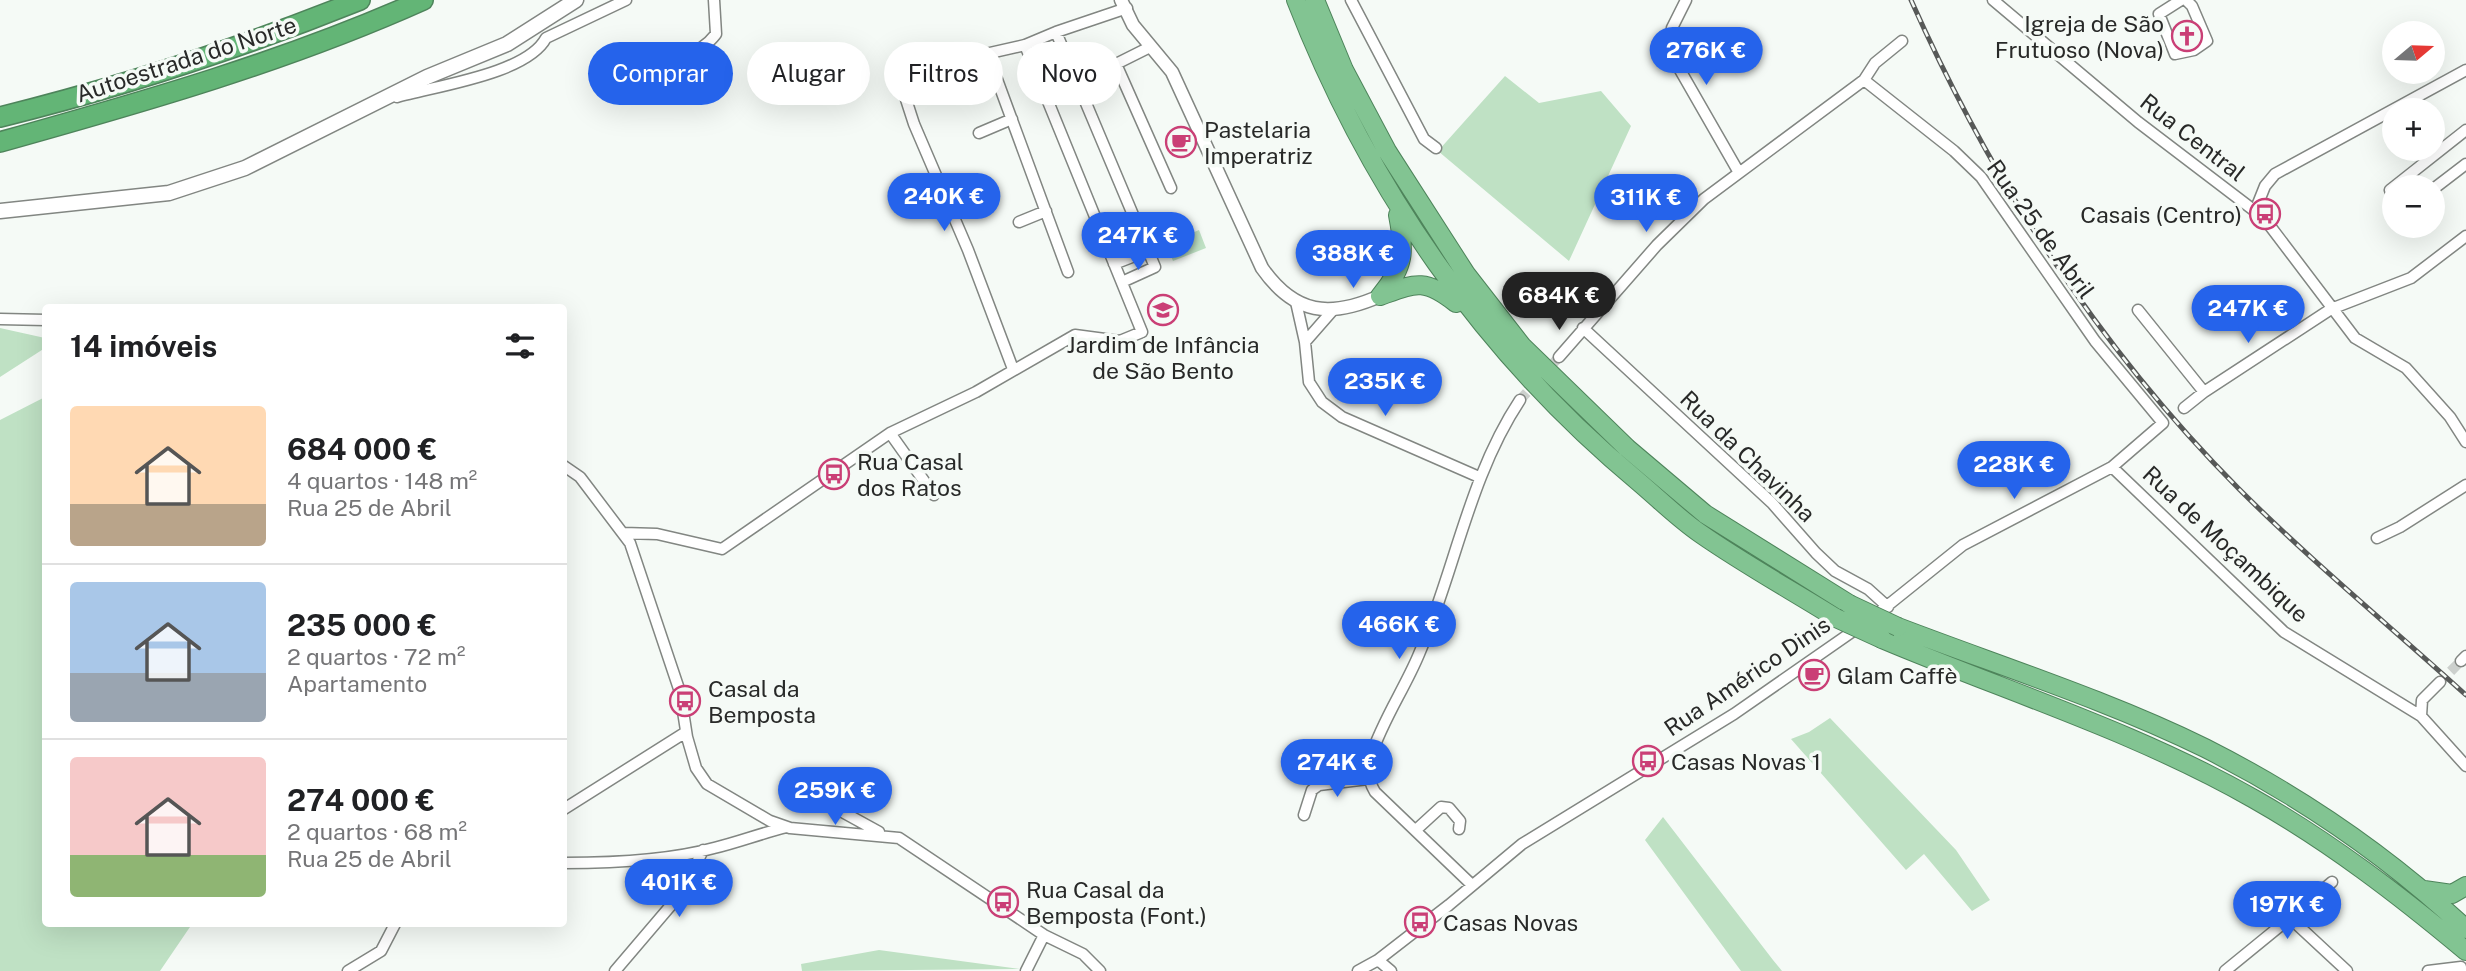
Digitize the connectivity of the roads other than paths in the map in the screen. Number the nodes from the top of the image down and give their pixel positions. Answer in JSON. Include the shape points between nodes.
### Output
{"nodes":[{"id":1,"x":360,"y":0,"type":"edge"},
{"id":2,"x":423,"y":0,"type":"edge"},
{"id":3,"x":576,"y":0,"type":"edge"},
{"id":4,"x":626,"y":0,"type":"edge"},
{"id":5,"x":713,"y":0,"type":"edge"},
{"id":6,"x":1296,"y":0,"type":"edge"},
{"id":7,"x":1315,"y":0,"type":"edge"},
{"id":8,"x":1351,"y":0,"type":"edge"},
{"id":9,"x":1686,"y":0,"type":"edge"},
{"id":10,"x":1993,"y":0,"type":"edge"},
{"id":11,"x":2177,"y":1,"type":"edge"},
{"id":12,"x":1126,"y":3,"type":"edge"},
{"id":13,"x":543,"y":32,"type":"junction"},
{"id":14,"x":1056,"y":32,"type":"junction"},
{"id":15,"x":1902,"y":41,"type":"dead end"},
{"id":16,"x":710,"y":42,"type":"edge"},
{"id":17,"x":1034,"y":42,"type":"edge"},
{"id":18,"x":1150,"y":47,"type":"junction"},
{"id":19,"x":2466,"y":70,"type":"edge"},
{"id":20,"x":1864,"y":80,"type":"junction"},
{"id":21,"x":1003,"y":96,"type":"edge"},
{"id":22,"x":378,"y":102,"type":"junction"},
{"id":23,"x":908,"y":105,"type":"edge"},
{"id":24,"x":1049,"y":105,"type":"edge"},
{"id":25,"x":0,"y":117,"type":"edge"},
{"id":26,"x":1012,"y":120,"type":"junction"},
{"id":27,"x":2466,"y":130,"type":"edge"},
{"id":28,"x":979,"y":133,"type":"dead end"},
{"id":29,"x":0,"y":142,"type":"edge"},
{"id":30,"x":1436,"y":148,"type":"dead end"},
{"id":31,"x":2466,"y":164,"type":"edge"},
{"id":32,"x":1738,"y":171,"type":"junction"},
{"id":33,"x":2409,"y":175,"type":"edge"},
{"id":34,"x":2445,"y":180,"type":"edge"},
{"id":35,"x":1171,"y":188,"type":"dead end"},
{"id":36,"x":1396,"y":204,"type":"junction"},
{"id":37,"x":0,"y":211,"type":"edge"},
{"id":38,"x":1046,"y":211,"type":"junction"},
{"id":39,"x":2255,"y":211,"type":"junction"},
{"id":40,"x":1018,"y":222,"type":"dead end"},
{"id":41,"x":2466,"y":236,"type":"edge"},
{"id":42,"x":1150,"y":250,"type":"junction"},
{"id":43,"x":1114,"y":264,"type":"junction"},
{"id":44,"x":1068,"y":272,"type":"dead end"},
{"id":45,"x":1122,"y":282,"type":"junction"},
{"id":46,"x":1380,"y":296,"type":"junction"},
{"id":47,"x":1296,"y":302,"type":"junction"},
{"id":48,"x":2331,"y":309,"type":"junction"},
{"id":49,"x":1333,"y":310,"type":"junction"},
{"id":50,"x":2137,"y":310,"type":"dead end"},
{"id":51,"x":0,"y":319,"type":"edge"},
{"id":52,"x":42,"y":320,"type":"edge"},
{"id":53,"x":1478,"y":321,"type":"junction"},
{"id":54,"x":1301,"y":322,"type":"junction"},
{"id":55,"x":1319,"y":326,"type":"junction"},
{"id":56,"x":1583,"y":328,"type":"junction"},
{"id":57,"x":1305,"y":342,"type":"junction"},
{"id":58,"x":1559,"y":356,"type":"tunnel mouth"},
{"id":59,"x":1013,"y":369,"type":"junction"},
{"id":60,"x":2204,"y":392,"type":"junction"},
{"id":61,"x":1520,"y":400,"type":"tunnel mouth"},
{"id":62,"x":2184,"y":408,"type":"dead end"},
{"id":63,"x":2163,"y":423,"type":"joint"},
{"id":64,"x":890,"y":433,"type":"junction"},
{"id":65,"x":2466,"y":442,"type":"edge"},
{"id":66,"x":2112,"y":467,"type":"junction"},
{"id":67,"x":567,"y":468,"type":"edge"},
{"id":68,"x":1479,"y":477,"type":"junction"},
{"id":69,"x":2466,"y":485,"type":"edge"},
{"id":70,"x":934,"y":495,"type":"dead end"},
{"id":71,"x":623,"y":533,"type":"junction"},
{"id":72,"x":2376,"y":538,"type":"dead end"},
{"id":73,"x":1888,"y":607,"type":"junction"},
{"id":74,"x":2440,"y":682,"type":"tunnel mouth"},
{"id":75,"x":2421,"y":716,"type":"junction"},
{"id":76,"x":686,"y":732,"type":"junction"},
{"id":77,"x":2466,"y":766,"type":"edge"},
{"id":78,"x":1368,"y":779,"type":"junction"},
{"id":79,"x":799,"y":788,"type":"dead end"},
{"id":80,"x":567,"y":807,"type":"edge"},
{"id":81,"x":1304,"y":815,"type":"dead end"},
{"id":82,"x":789,"y":827,"type":"junction"},
{"id":83,"x":1459,"y":828,"type":"dead end"},
{"id":84,"x":1417,"y":829,"type":"junction"},
{"id":85,"x":887,"y":836,"type":"junction"},
{"id":86,"x":703,"y":850,"type":"junction"},
{"id":87,"x":567,"y":863,"type":"edge"},
{"id":88,"x":2332,"y":882,"type":"dead end"},
{"id":89,"x":1472,"y":885,"type":"junction"},
{"id":90,"x":2466,"y":886,"type":"edge"},
{"id":91,"x":2419,"y":889,"type":"junction"},
{"id":92,"x":2290,"y":918,"type":"junction"},
{"id":93,"x":393,"y":927,"type":"edge"},
{"id":94,"x":2466,"y":929,"type":"edge"},
{"id":95,"x":1044,"y":935,"type":"junction"},
{"id":96,"x":2466,"y":951,"type":"edge"},
{"id":97,"x":1378,"y":960,"type":"junction"},
{"id":98,"x":348,"y":971,"type":"edge"},
{"id":99,"x":615,"y":971,"type":"edge"},
{"id":100,"x":1026,"y":971,"type":"edge"},
{"id":101,"x":1100,"y":971,"type":"edge"},
{"id":102,"x":1357,"y":971,"type":"edge"},
{"id":103,"x":1391,"y":971,"type":"edge"},
{"id":104,"x":2225,"y":971,"type":"edge"},
{"id":105,"x":2347,"y":971,"type":"edge"},
{"id":106,"x":2428,"y":971,"type":"edge"},
{"id":107,"x":2461,"y":971,"type":"edge"}],
"edges":[{"from":1,"to":25,"type":"highway","name":"Autoestrada do Norte","via":[[226,50]]},
{"from":2,"to":29,"type":"highway","name":"Autoestrada do Norte","via":[[234,72]]},
{"from":3,"to":13,"type":"main road"},
{"from":4,"to":13,"type":"street"},
{"from":5,"to":16,"type":"street","via":[[716,34]]},
{"from":6,"to":36,"type":"highway","via":[[1330,80]]},
{"from":7,"to":91,"type":"highway","bridge":true,"via":[[1344,70],[1387,151],[1466,274],[1522,346],[1627,448],[1704,514],[1849,604],[1898,627],[2204,748],[2355,839]]},
{"from":8,"to":30,"type":"street","via":[[1424,139]]},
{"from":9,"to":32,"type":"street","via":[[1668,48]]},
{"from":10,"to":39,"type":"street","name":"Rua Central","via":[[2138,122]]},
{"from":11,"to":11,"type":"street","via":[[2192,6],[2207,41],[2181,54],[2175,54],[2159,18],[2161,11]]},
{"from":12,"to":14,"type":"street"},
{"from":12,"to":18,"type":"street","via":[[1133,25]]},
{"from":13,"to":22,"type":"main road"},
{"from":13,"to":22,"type":"street","via":[[540,49],[496,71]]},
{"from":14,"to":17,"type":"street"},
{"from":14,"to":42,"type":"street"},
{"from":15,"to":20,"type":"street","via":[[1875,63]]},
{"from":18,"to":35,"type":"street","via":[[1116,64]]},
{"from":18,"to":47,"type":"street","via":[[1175,79],[1262,268],[1275,287]]},
{"from":19,"to":39,"type":"street","via":[[2275,174]]},
{"from":20,"to":32,"type":"street"},
{"from":20,"to":63,"type":"street","name":"Rua 25 de Abril","via":[[1981,177],[2095,341]]},
{"from":21,"to":26,"type":"street"},
{"from":22,"to":37,"type":"main road","via":[[245,168],[169,193]]},
{"from":23,"to":59,"type":"street"},
{"from":24,"to":43,"type":"street"},
{"from":26,"to":28,"type":"street"},
{"from":26,"to":38,"type":"street"},
{"from":27,"to":33,"type":"street"},
{"from":31,"to":34,"type":"street"},
{"from":32,"to":56,"type":"street","via":[[1657,245]]},
{"from":36,"to":46,"type":"highway","via":[[1403,261]]},
{"from":36,"to":53,"type":"highway"},
{"from":38,"to":40,"type":"street"},
{"from":38,"to":44,"type":"street"},
{"from":39,"to":48,"type":"street","name":"Rua Central"},
{"from":41,"to":48,"type":"street","via":[[2411,278]]},
{"from":42,"to":43,"type":"street"},
{"from":42,"to":45,"type":"street","via":[[1155,267]]},
{"from":43,"to":45,"type":"street"},
{"from":45,"to":59,"type":"street","via":[[1142,332],[1120,341],[1075,335]]},
{"from":46,"to":49,"type":"street"},
{"from":46,"to":53,"type":"highway","via":[[1415,283],[1429,285]]},
{"from":47,"to":49,"type":"street"},
{"from":47,"to":54,"type":"street"},
{"from":48,"to":60,"type":"street"},
{"from":48,"to":65,"type":"street","name":"Rua Central","via":[[2355,338],[2406,368]]},
{"from":49,"to":55,"type":"street"},
{"from":50,"to":60,"type":"street"},
{"from":51,"to":52,"type":"street"},
{"from":53,"to":96,"type":"highway","bridge":true,"via":[[1538,391],[1700,533],[1836,618],[2133,740],[2254,799],[2356,864]]},
{"from":54,"to":55,"type":"street","via":[[1308,328]]},
{"from":54,"to":57,"type":"street"},
{"from":55,"to":57,"type":"street"},
{"from":56,"to":58,"type":"street"},
{"from":56,"to":73,"type":"street","name":"Rua da Chavinha","via":[[1772,503],[1816,553]]},
{"from":57,"to":68,"type":"street","via":[[1309,382],[1322,402],[1342,417]]},
{"from":59,"to":64,"type":"street"},
{"from":60,"to":62,"type":"street"},
{"from":61,"to":68,"type":"street","via":[[1501,428]]},
{"from":63,"to":66,"type":"street","name":"Rua Américo Dinis"},
{"from":64,"to":70,"type":"street"},
{"from":64,"to":71,"type":"street","via":[[722,549],[657,534]]},
{"from":66,"to":73,"type":"street","name":"Rua Américo Dinis","via":[[1964,545]]},
{"from":66,"to":75,"type":"street","name":"Rua de Moçambique","via":[[2284,632]]},
{"from":67,"to":71,"type":"street"},
{"from":68,"to":78,"type":"street","via":[[1456,557],[1419,654],[1370,758]]},
{"from":69,"to":72,"type":"street"},
{"from":71,"to":76,"type":"street","via":[[674,671]]},
{"from":73,"to":89,"type":"street","name":"Rua Américo Dinis","via":[[1734,714],[1522,844]]},
{"from":74,"to":75,"type":"street","via":[[2422,700]]},
{"from":75,"to":77,"type":"street","name":"Rua de Moçambique"},
{"from":76,"to":80,"type":"street"},
{"from":76,"to":82,"type":"street","via":[[696,768],[707,784],[769,821]]},
{"from":78,"to":81,"type":"street","via":[[1319,785],[1312,790]]},
{"from":78,"to":84,"type":"street","via":[[1375,792]]},
{"from":79,"to":85,"type":"street"},
{"from":82,"to":85,"type":"street"},
{"from":82,"to":86,"type":"street"},
{"from":83,"to":84,"type":"street","via":[[1460,821],[1449,808],[1441,807]]},
{"from":84,"to":89,"type":"street"},
{"from":85,"to":95,"type":"street","via":[[916,847]]},
{"from":86,"to":87,"type":"street"},
{"from":86,"to":99,"type":"street","via":[[684,890]]},
{"from":88,"to":92,"type":"street"},
{"from":89,"to":97,"type":"street","name":"Rua Américo Dinis"},
{"from":90,"to":91,"type":"highway","via":[[2446,895]]},
{"from":91,"to":94,"type":"highway"},
{"from":92,"to":104,"type":"street"},
{"from":92,"to":105,"type":"street"},
{"from":93,"to":98,"type":"street","via":[[381,951]]},
{"from":95,"to":100,"type":"street"},
{"from":95,"to":101,"type":"street","via":[[1083,954]]},
{"from":97,"to":102,"type":"street","name":"Rua Américo Dinis"},
{"from":97,"to":103,"type":"street"},
{"from":106,"to":107,"type":"street","via":[[2460,967]]}]}
